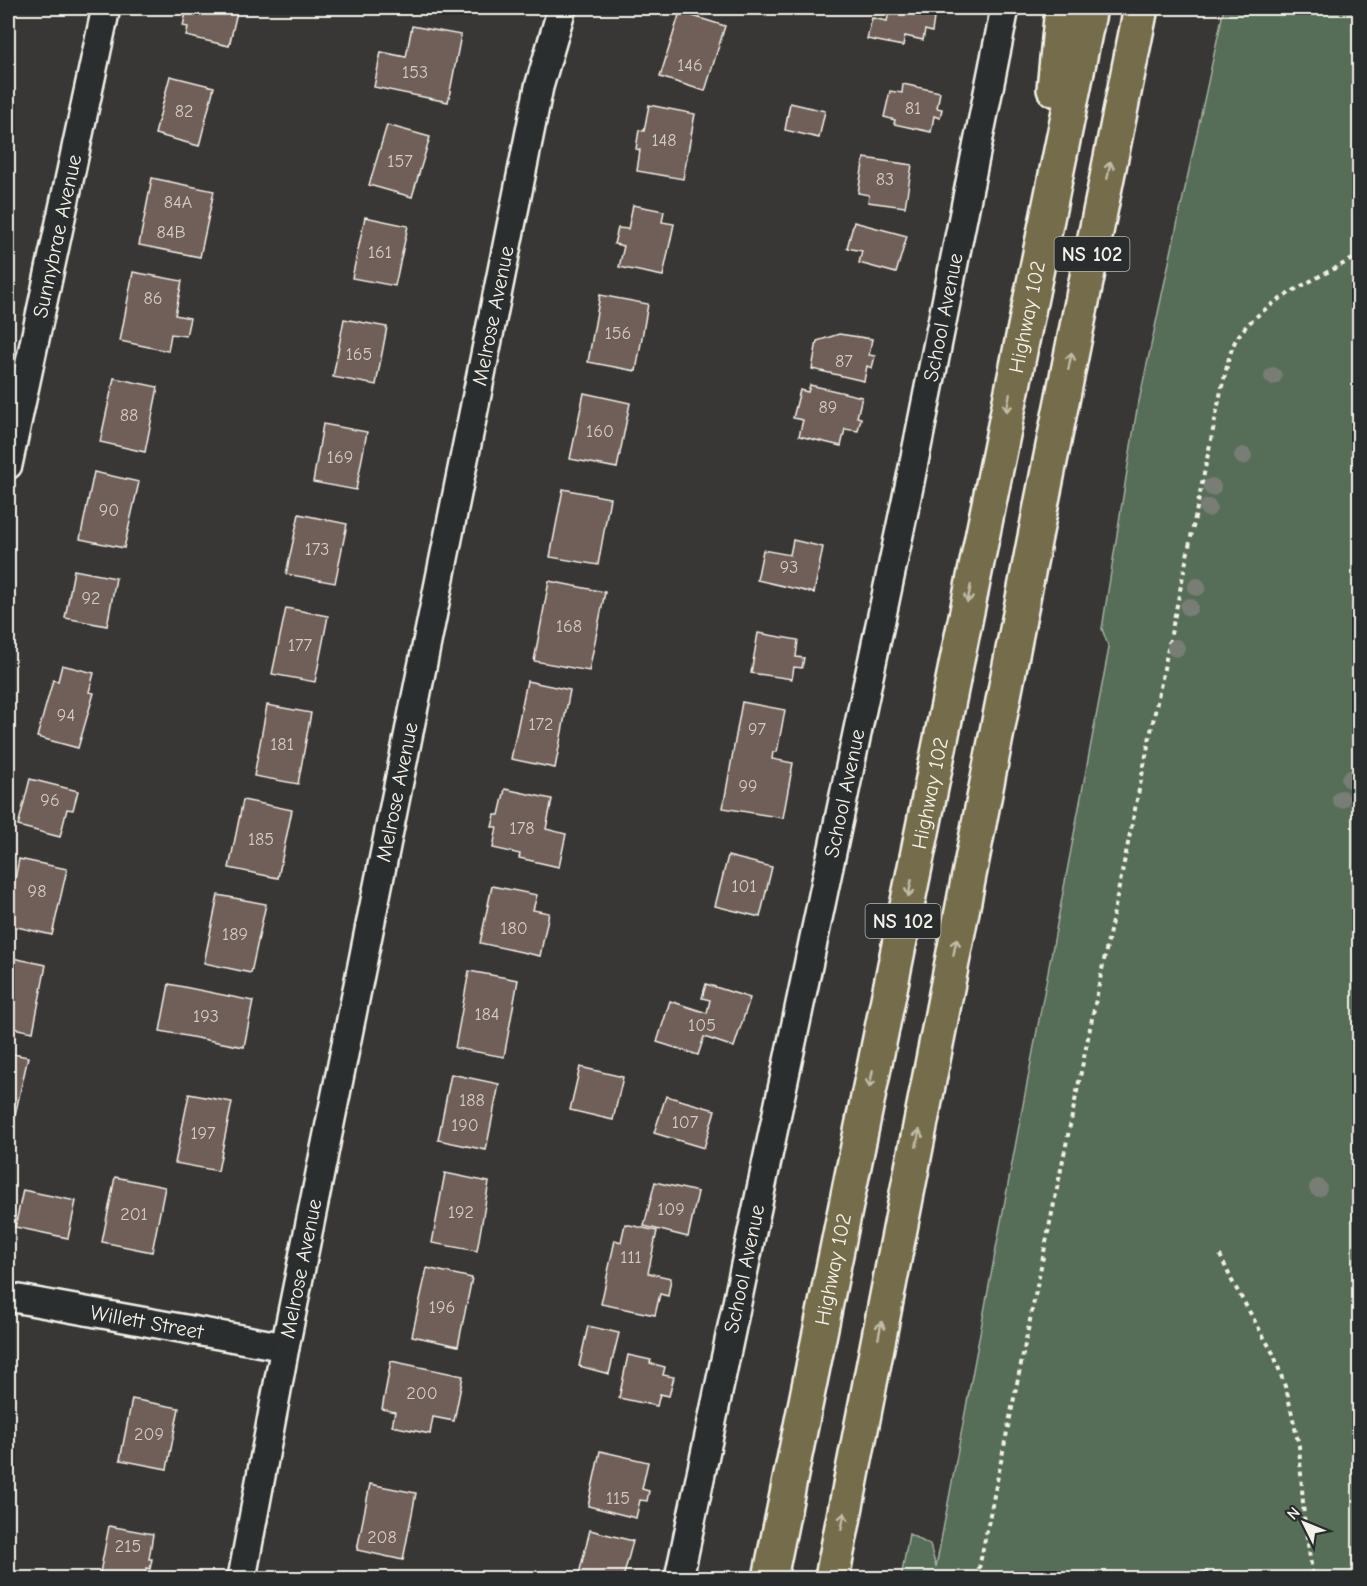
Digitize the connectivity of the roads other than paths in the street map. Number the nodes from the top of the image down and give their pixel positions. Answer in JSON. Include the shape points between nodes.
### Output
{"nodes":[{"id":1,"x":106,"y":8,"type":"edge"},
{"id":2,"x":562,"y":8,"type":"edge"},
{"id":3,"x":1005,"y":8,"type":"edge"},
{"id":4,"x":1062,"y":8,"type":"edge"},
{"id":5,"x":1090,"y":8,"type":"edge"},
{"id":6,"x":1142,"y":8,"type":"edge"},
{"id":7,"x":1036,"y":263,"type":"junction"},
{"id":8,"x":8,"y":465,"type":"edge"},
{"id":9,"x":8,"y":1298,"type":"edge"},
{"id":10,"x":285,"y":1347,"type":"junction"},
{"id":11,"x":242,"y":1578,"type":"edge"},
{"id":12,"x":679,"y":1578,"type":"edge"},
{"id":13,"x":770,"y":1578,"type":"edge"},
{"id":14,"x":832,"y":1578,"type":"edge"}],
"edges":[{"from":1,"to":8,"type":"street","name":"Sunnybrae Avenue"},
{"from":2,"to":10,"type":"street","name":"Melrose Avenue","via":[[539,87]]},
{"from":3,"to":12,"type":"street","name":"School Avenue","via":[[909,487]]},
{"from":4,"to":7,"type":"highway"},
{"from":5,"to":7,"type":"highway","name":"Highway 102","number":"NS 102"},
{"from":14,"to":6,"type":"highway","number":"NS 102","one_way":true},
{"from":7,"to":13,"type":"highway","name":"Highway 102","number":"NS 102","one_way":true},
{"from":9,"to":10,"type":"street","name":"Willett Street"},
{"from":10,"to":11,"type":"street","name":"Melrose Avenue"}]}
